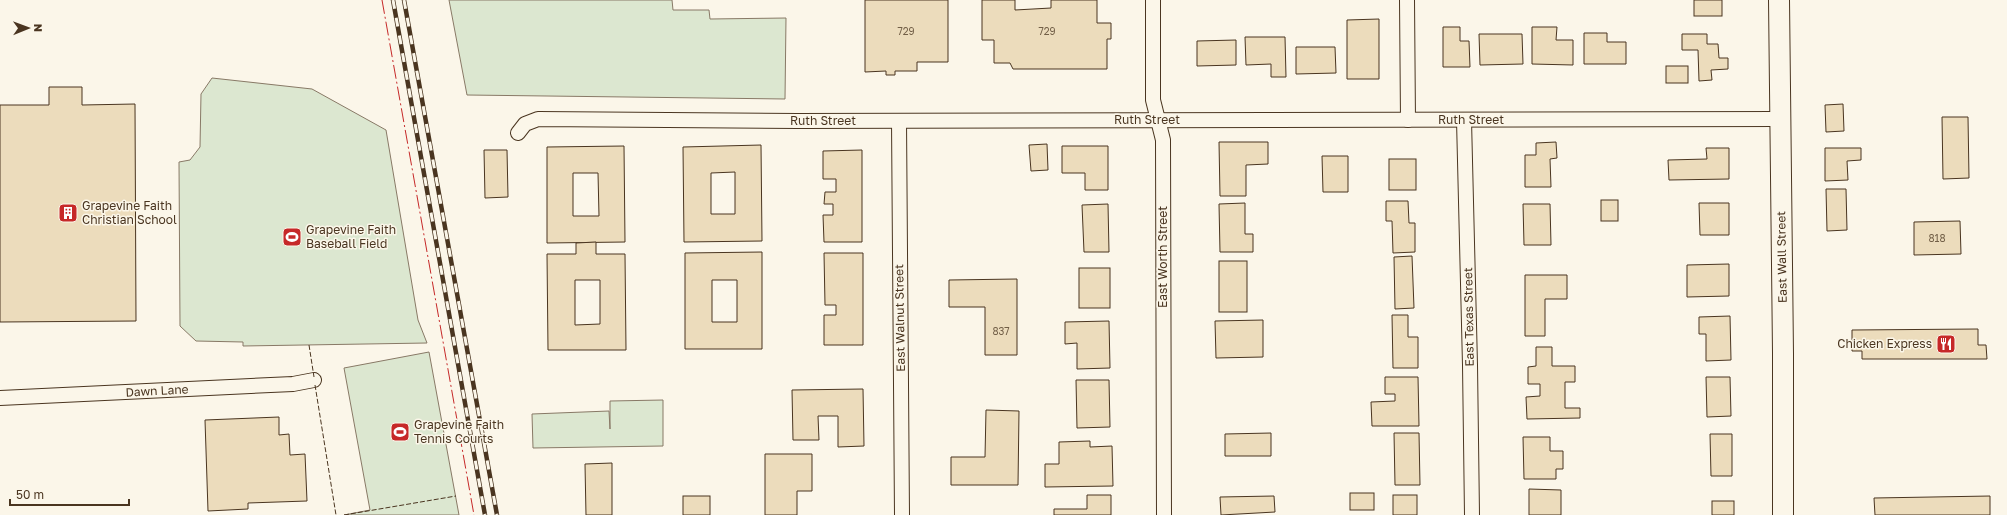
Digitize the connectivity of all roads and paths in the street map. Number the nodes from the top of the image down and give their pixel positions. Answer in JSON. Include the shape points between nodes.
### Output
{"nodes":[{"id":1,"x":1153,"y":0,"type":"edge"},
{"id":2,"x":1407,"y":0,"type":"edge"},
{"id":3,"x":1778,"y":0,"type":"edge"},
{"id":4,"x":1158,"y":119,"type":"junction"},
{"id":5,"x":1780,"y":119,"type":"junction"},
{"id":6,"x":1408,"y":120,"type":"junction"},
{"id":7,"x":1464,"y":120,"type":"junction"},
{"id":8,"x":899,"y":121,"type":"junction"},
{"id":9,"x":518,"y":133,"type":"dead end"},
{"id":10,"x":314,"y":380,"type":"dead end"},
{"id":11,"x":0,"y":398,"type":"edge"},
{"id":12,"x":902,"y":515,"type":"edge"},
{"id":13,"x":1164,"y":515,"type":"edge"},
{"id":14,"x":1472,"y":515,"type":"edge"},
{"id":15,"x":1783,"y":515,"type":"edge"}],
"edges":[{"from":1,"to":4,"type":"street","name":"East Worth Street","via":[[1153,100]]},
{"from":2,"to":6,"type":"street"},
{"from":3,"to":5,"type":"street","name":"East Wall Street"},
{"from":4,"to":6,"type":"street","name":"Ruth Street"},
{"from":4,"to":8,"type":"street","name":"Ruth Street"},
{"from":4,"to":13,"type":"street","name":"East Worth Street","via":[[1163,140]]},
{"from":5,"to":7,"type":"street","name":"Ruth Street"},
{"from":5,"to":15,"type":"street","name":"East Wall Street"},
{"from":6,"to":7,"type":"street","name":"Ruth Street"},
{"from":7,"to":14,"type":"street","name":"East Texas Street"},
{"from":8,"to":9,"type":"street","name":"Ruth Street","via":[[538,119],[525,124]]},
{"from":8,"to":12,"type":"street","name":"East Walnut Street"},
{"from":10,"to":11,"type":"street","name":"Dawn Lane","via":[[293,384]]}]}
